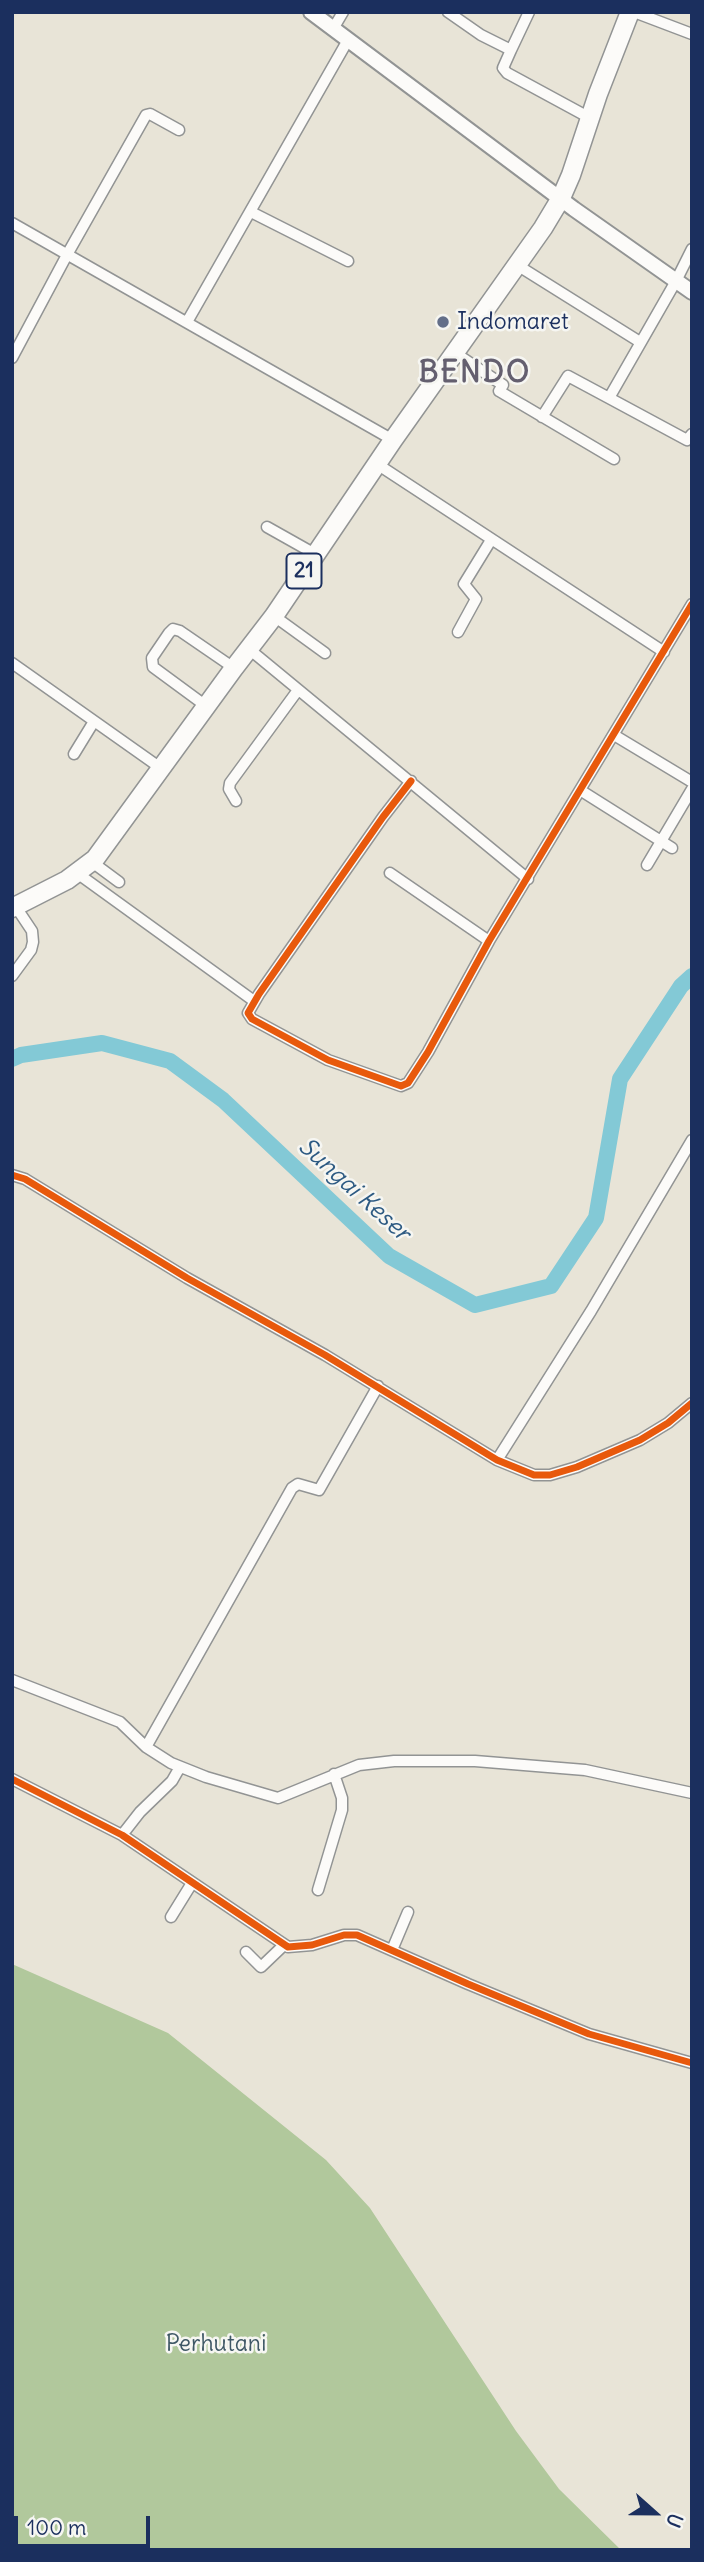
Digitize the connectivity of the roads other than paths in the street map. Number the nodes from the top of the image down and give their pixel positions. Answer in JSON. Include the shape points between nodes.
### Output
{"nodes":[{"id":1,"x":311,"y":12,"type":"edge"},
{"id":2,"x":343,"y":12,"type":"edge"},
{"id":3,"x":447,"y":12,"type":"edge"},
{"id":4,"x":528,"y":12,"type":"edge"},
{"id":5,"x":632,"y":12,"type":"edge"},
{"id":6,"x":333,"y":29,"type":"junction"},
{"id":7,"x":692,"y":34,"type":"edge"},
{"id":8,"x":348,"y":40,"type":"junction"},
{"id":9,"x":511,"y":50,"type":"junction"},
{"id":10,"x":590,"y":118,"type":"junction"},
{"id":11,"x":179,"y":130,"type":"dead end"},
{"id":12,"x":561,"y":198,"type":"junction"},
{"id":13,"x":251,"y":212,"type":"junction"},
{"id":14,"x":12,"y":223,"type":"edge"},
{"id":15,"x":692,"y":249,"type":"edge"},
{"id":16,"x":68,"y":253,"type":"junction"},
{"id":17,"x":348,"y":261,"type":"dead end"},
{"id":18,"x":517,"y":265,"type":"junction"},
{"id":19,"x":676,"y":281,"type":"junction"},
{"id":20,"x":692,"y":292,"type":"edge"},
{"id":21,"x":187,"y":322,"type":"junction"},
{"id":22,"x":640,"y":342,"type":"junction"},
{"id":23,"x":455,"y":353,"type":"junction"},
{"id":24,"x":12,"y":358,"type":"edge"},
{"id":25,"x":609,"y":398,"type":"junction"},
{"id":26,"x":542,"y":416,"type":"junction"},
{"id":27,"x":692,"y":434,"type":"edge"},
{"id":28,"x":393,"y":440,"type":"junction"},
{"id":29,"x":614,"y":459,"type":"dead end"},
{"id":30,"x":377,"y":464,"type":"junction"},
{"id":31,"x":267,"y":527,"type":"dead end"},
{"id":32,"x":491,"y":540,"type":"junction"},
{"id":33,"x":315,"y":554,"type":"junction"},
{"id":34,"x":692,"y":604,"type":"edge"},
{"id":35,"x":274,"y":616,"type":"junction"},
{"id":36,"x":458,"y":632,"type":"dead end"},
{"id":37,"x":249,"y":649,"type":"junction"},
{"id":38,"x":664,"y":652,"type":"junction"},
{"id":39,"x":325,"y":653,"type":"dead end"},
{"id":40,"x":12,"y":663,"type":"edge"},
{"id":41,"x":234,"y":668,"type":"junction"},
{"id":42,"x":298,"y":690,"type":"junction"},
{"id":43,"x":206,"y":706,"type":"junction"},
{"id":44,"x":93,"y":723,"type":"junction"},
{"id":45,"x":614,"y":736,"type":"junction"},
{"id":46,"x":74,"y":754,"type":"dead end"},
{"id":47,"x":162,"y":769,"type":"junction"},
{"id":48,"x":411,"y":781,"type":"junction"},
{"id":49,"x":692,"y":782,"type":"edge"},
{"id":50,"x":692,"y":789,"type":"edge"},
{"id":51,"x":580,"y":790,"type":"junction"},
{"id":52,"x":236,"y":801,"type":"dead end"},
{"id":53,"x":661,"y":842,"type":"junction"},
{"id":54,"x":672,"y":848,"type":"dead end"},
{"id":55,"x":92,"y":862,"type":"junction"},
{"id":56,"x":647,"y":865,"type":"dead end"},
{"id":57,"x":77,"y":873,"type":"junction"},
{"id":58,"x":390,"y":873,"type":"dead end"},
{"id":59,"x":528,"y":879,"type":"junction"},
{"id":60,"x":119,"y":882,"type":"dead end"},
{"id":61,"x":14,"y":907,"type":"edge"},
{"id":62,"x":489,"y":941,"type":"junction"},
{"id":63,"x":12,"y":976,"type":"edge"},
{"id":64,"x":254,"y":1001,"type":"junction"},
{"id":65,"x":692,"y":1140,"type":"edge"},
{"id":66,"x":12,"y":1175,"type":"edge"},
{"id":67,"x":379,"y":1386,"type":"junction"},
{"id":68,"x":692,"y":1403,"type":"edge"},
{"id":69,"x":497,"y":1460,"type":"junction"},
{"id":70,"x":12,"y":1680,"type":"edge"},
{"id":71,"x":148,"y":1745,"type":"junction"},
{"id":72,"x":180,"y":1767,"type":"junction"},
{"id":73,"x":334,"y":1774,"type":"junction"},
{"id":74,"x":12,"y":1779,"type":"edge"},
{"id":75,"x":692,"y":1793,"type":"edge"},
{"id":76,"x":124,"y":1833,"type":"junction"},
{"id":77,"x":192,"y":1884,"type":"junction"},
{"id":78,"x":318,"y":1890,"type":"dead end"},
{"id":79,"x":408,"y":1912,"type":"dead end"},
{"id":80,"x":171,"y":1917,"type":"dead end"},
{"id":81,"x":284,"y":1945,"type":"junction"},
{"id":82,"x":392,"y":1950,"type":"junction"},
{"id":83,"x":246,"y":1952,"type":"dead end"},
{"id":84,"x":692,"y":2063,"type":"edge"}],
"edges":[{"from":1,"to":6,"type":"street"},
{"from":2,"to":6,"type":"street"},
{"from":3,"to":9,"type":"street"},
{"from":4,"to":9,"type":"street"},
{"from":5,"to":7,"type":"street"},
{"from":5,"to":10,"type":"highway","number":"21"},
{"from":6,"to":8,"type":"street"},
{"from":8,"to":12,"type":"street"},
{"from":8,"to":13,"type":"street"},
{"from":9,"to":10,"type":"street","via":[[503,68],[507,73]]},
{"from":10,"to":12,"type":"highway","number":"21"},
{"from":11,"to":16,"type":"street","via":[[146,115]]},
{"from":12,"to":18,"type":"highway","number":"21"},
{"from":12,"to":19,"type":"street"},
{"from":13,"to":17,"type":"street"},
{"from":13,"to":21,"type":"street"},
{"from":14,"to":16,"type":"street"},
{"from":15,"to":19,"type":"street"},
{"from":16,"to":21,"type":"street"},
{"from":16,"to":24,"type":"street"},
{"from":18,"to":22,"type":"street"},
{"from":18,"to":23,"type":"highway","number":"21"},
{"from":19,"to":20,"type":"street"},
{"from":19,"to":22,"type":"street"},
{"from":21,"to":28,"type":"street"},
{"from":22,"to":25,"type":"street"},
{"from":23,"to":26,"type":"street","via":[[503,385],[499,391]]},
{"from":23,"to":28,"type":"highway","number":"21"},
{"from":25,"to":26,"type":"street","via":[[568,376]]},
{"from":25,"to":27,"type":"street","via":[[687,440]]},
{"from":26,"to":29,"type":"street"},
{"from":28,"to":30,"type":"highway","number":"21"},
{"from":30,"to":32,"type":"street"},
{"from":30,"to":33,"type":"highway","number":"21"},
{"from":31,"to":33,"type":"street"},
{"from":32,"to":36,"type":"street","via":[[464,584],[476,599]]},
{"from":32,"to":38,"type":"street"},
{"from":33,"to":35,"type":"highway","number":"21"},
{"from":34,"to":38,"type":"street"},
{"from":35,"to":37,"type":"highway","number":"21"},
{"from":35,"to":39,"type":"street"},
{"from":37,"to":41,"type":"highway","number":"21"},
{"from":37,"to":42,"type":"street"},
{"from":38,"to":45,"type":"street"},
{"from":40,"to":44,"type":"street"},
{"from":41,"to":43,"type":"highway","number":"21"},
{"from":41,"to":43,"type":"street","via":[[180,631],[169,633],[152,658],[153,667]]},
{"from":42,"to":48,"type":"street"},
{"from":42,"to":52,"type":"street","via":[[230,783]]},
{"from":43,"to":47,"type":"highway","number":"21"},
{"from":44,"to":46,"type":"street"},
{"from":44,"to":47,"type":"street"},
{"from":45,"to":49,"type":"street"},
{"from":45,"to":51,"type":"street"},
{"from":47,"to":55,"type":"highway","number":"21"},
{"from":48,"to":59,"type":"street"},
{"from":48,"to":64,"type":"street"},
{"from":50,"to":53,"type":"street"},
{"from":51,"to":53,"type":"street"},
{"from":51,"to":59,"type":"street"},
{"from":53,"to":54,"type":"street"},
{"from":53,"to":56,"type":"street"},
{"from":55,"to":57,"type":"highway","number":"21"},
{"from":55,"to":60,"type":"street"},
{"from":57,"to":61,"type":"highway","number":"21"},
{"from":57,"to":64,"type":"street"},
{"from":58,"to":62,"type":"street"},
{"from":59,"to":62,"type":"street"},
{"from":61,"to":63,"type":"street","via":[[32,932],[33,942]]},
{"from":62,"to":64,"type":"street","via":[[418,1069],[401,1086],[328,1059],[253,1019],[248,1013]]},
{"from":65,"to":69,"type":"street"},
{"from":66,"to":67,"type":"street"},
{"from":67,"to":69,"type":"street"},
{"from":67,"to":71,"type":"street","via":[[319,1490],[298,1484],[292,1488]]},
{"from":68,"to":69,"type":"street","via":[[640,1440],[550,1475],[534,1475]]},
{"from":70,"to":71,"type":"street","via":[[120,1722]]},
{"from":71,"to":72,"type":"street"},
{"from":72,"to":73,"type":"street","via":[[278,1798]]},
{"from":72,"to":76,"type":"street"},
{"from":73,"to":75,"type":"street","via":[[359,1765],[394,1761],[475,1761],[585,1770]]},
{"from":73,"to":78,"type":"street","via":[[342,1810]]},
{"from":74,"to":76,"type":"street"},
{"from":76,"to":77,"type":"street"},
{"from":77,"to":80,"type":"street"},
{"from":77,"to":81,"type":"street"},
{"from":79,"to":82,"type":"street"},
{"from":81,"to":82,"type":"street","via":[[293,1948],[357,1934]]},
{"from":81,"to":83,"type":"street","via":[[261,1967]]},
{"from":82,"to":84,"type":"street","via":[[589,2034]]}]}
